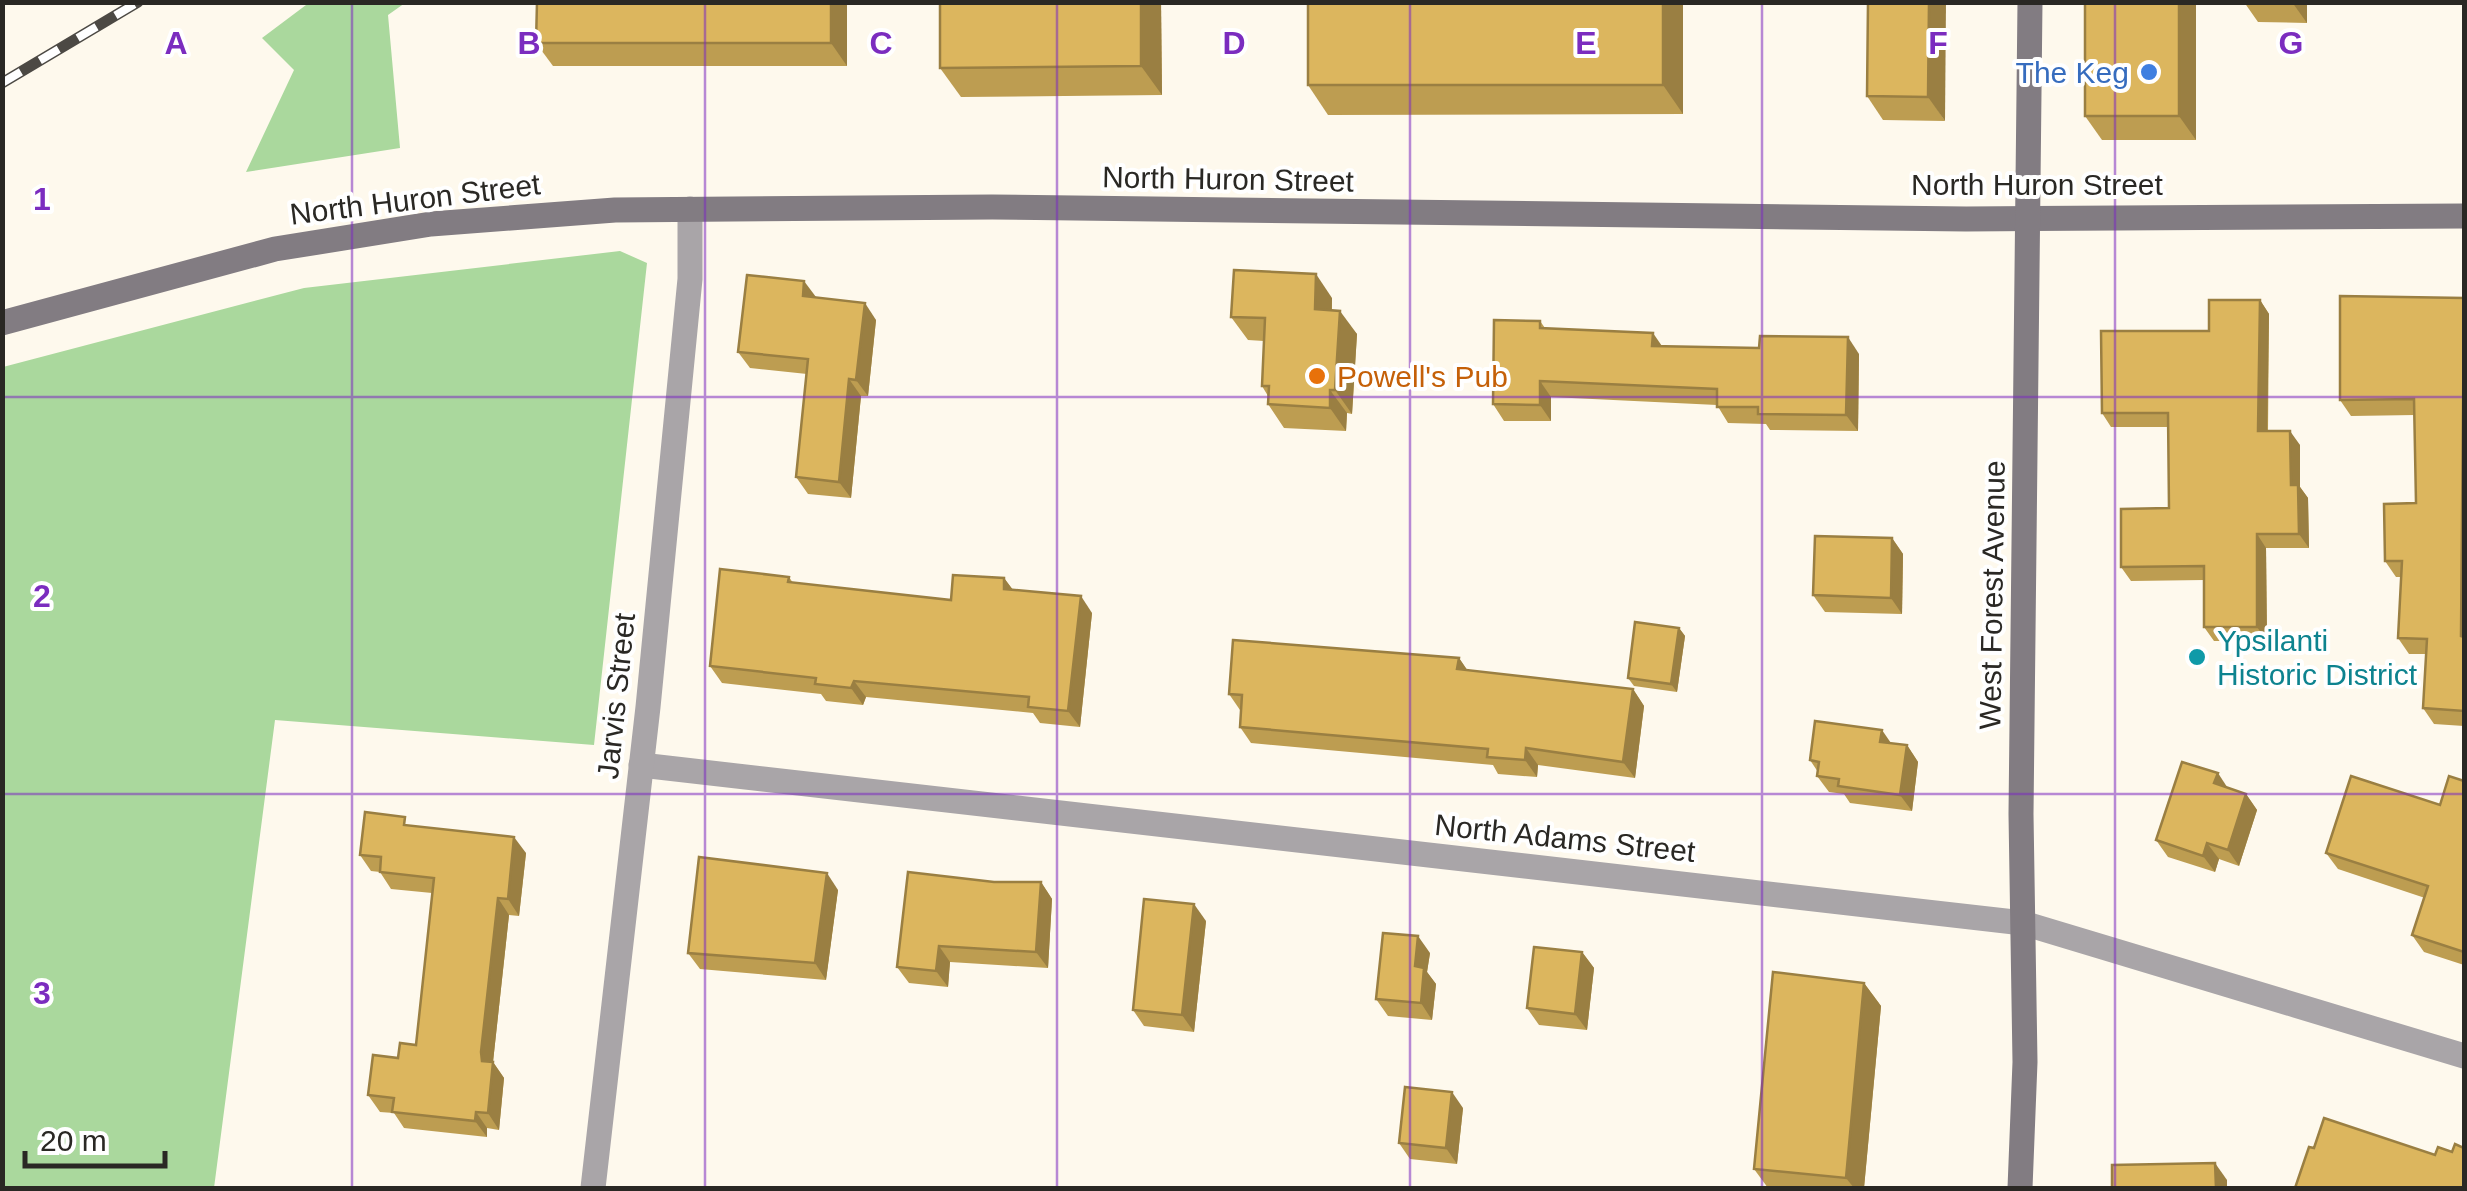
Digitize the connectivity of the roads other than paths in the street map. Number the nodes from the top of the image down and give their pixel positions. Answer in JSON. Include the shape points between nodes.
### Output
{"nodes":[{"id":1,"x":2030,"y":2,"type":"edge"},
{"id":2,"x":690,"y":209,"type":"junction"},
{"id":3,"x":2464,"y":216,"type":"edge"},
{"id":4,"x":2028,"y":218,"type":"junction"},
{"id":5,"x":2,"y":324,"type":"edge"},
{"id":6,"x":642,"y":765,"type":"junction"},
{"id":7,"x":2024,"y":923,"type":"junction"},
{"id":8,"x":2464,"y":1056,"type":"edge"},
{"id":9,"x":593,"y":1188,"type":"edge"},
{"id":10,"x":2020,"y":1188,"type":"edge"}],
"edges":[{"from":1,"to":4,"type":"main road","name":"West Forest Avenue"},
{"from":2,"to":4,"type":"main road","name":"North Huron Street"},
{"from":2,"to":5,"type":"main road","name":"North Huron Street","via":[[430,224],[275,249]]},
{"from":2,"to":6,"type":"street","name":"Jarvis Street","via":[[690,279]]},
{"from":3,"to":4,"type":"main road","name":"North Huron Street"},
{"from":4,"to":7,"type":"main road","name":"West Forest Avenue"},
{"from":6,"to":7,"type":"street","name":"North Adams Street"},
{"from":6,"to":9,"type":"street","name":"Jarvis Street"},
{"from":7,"to":8,"type":"street","name":"North Adams Street"},
{"from":7,"to":10,"type":"main road","name":"West Forest Avenue"}]}
